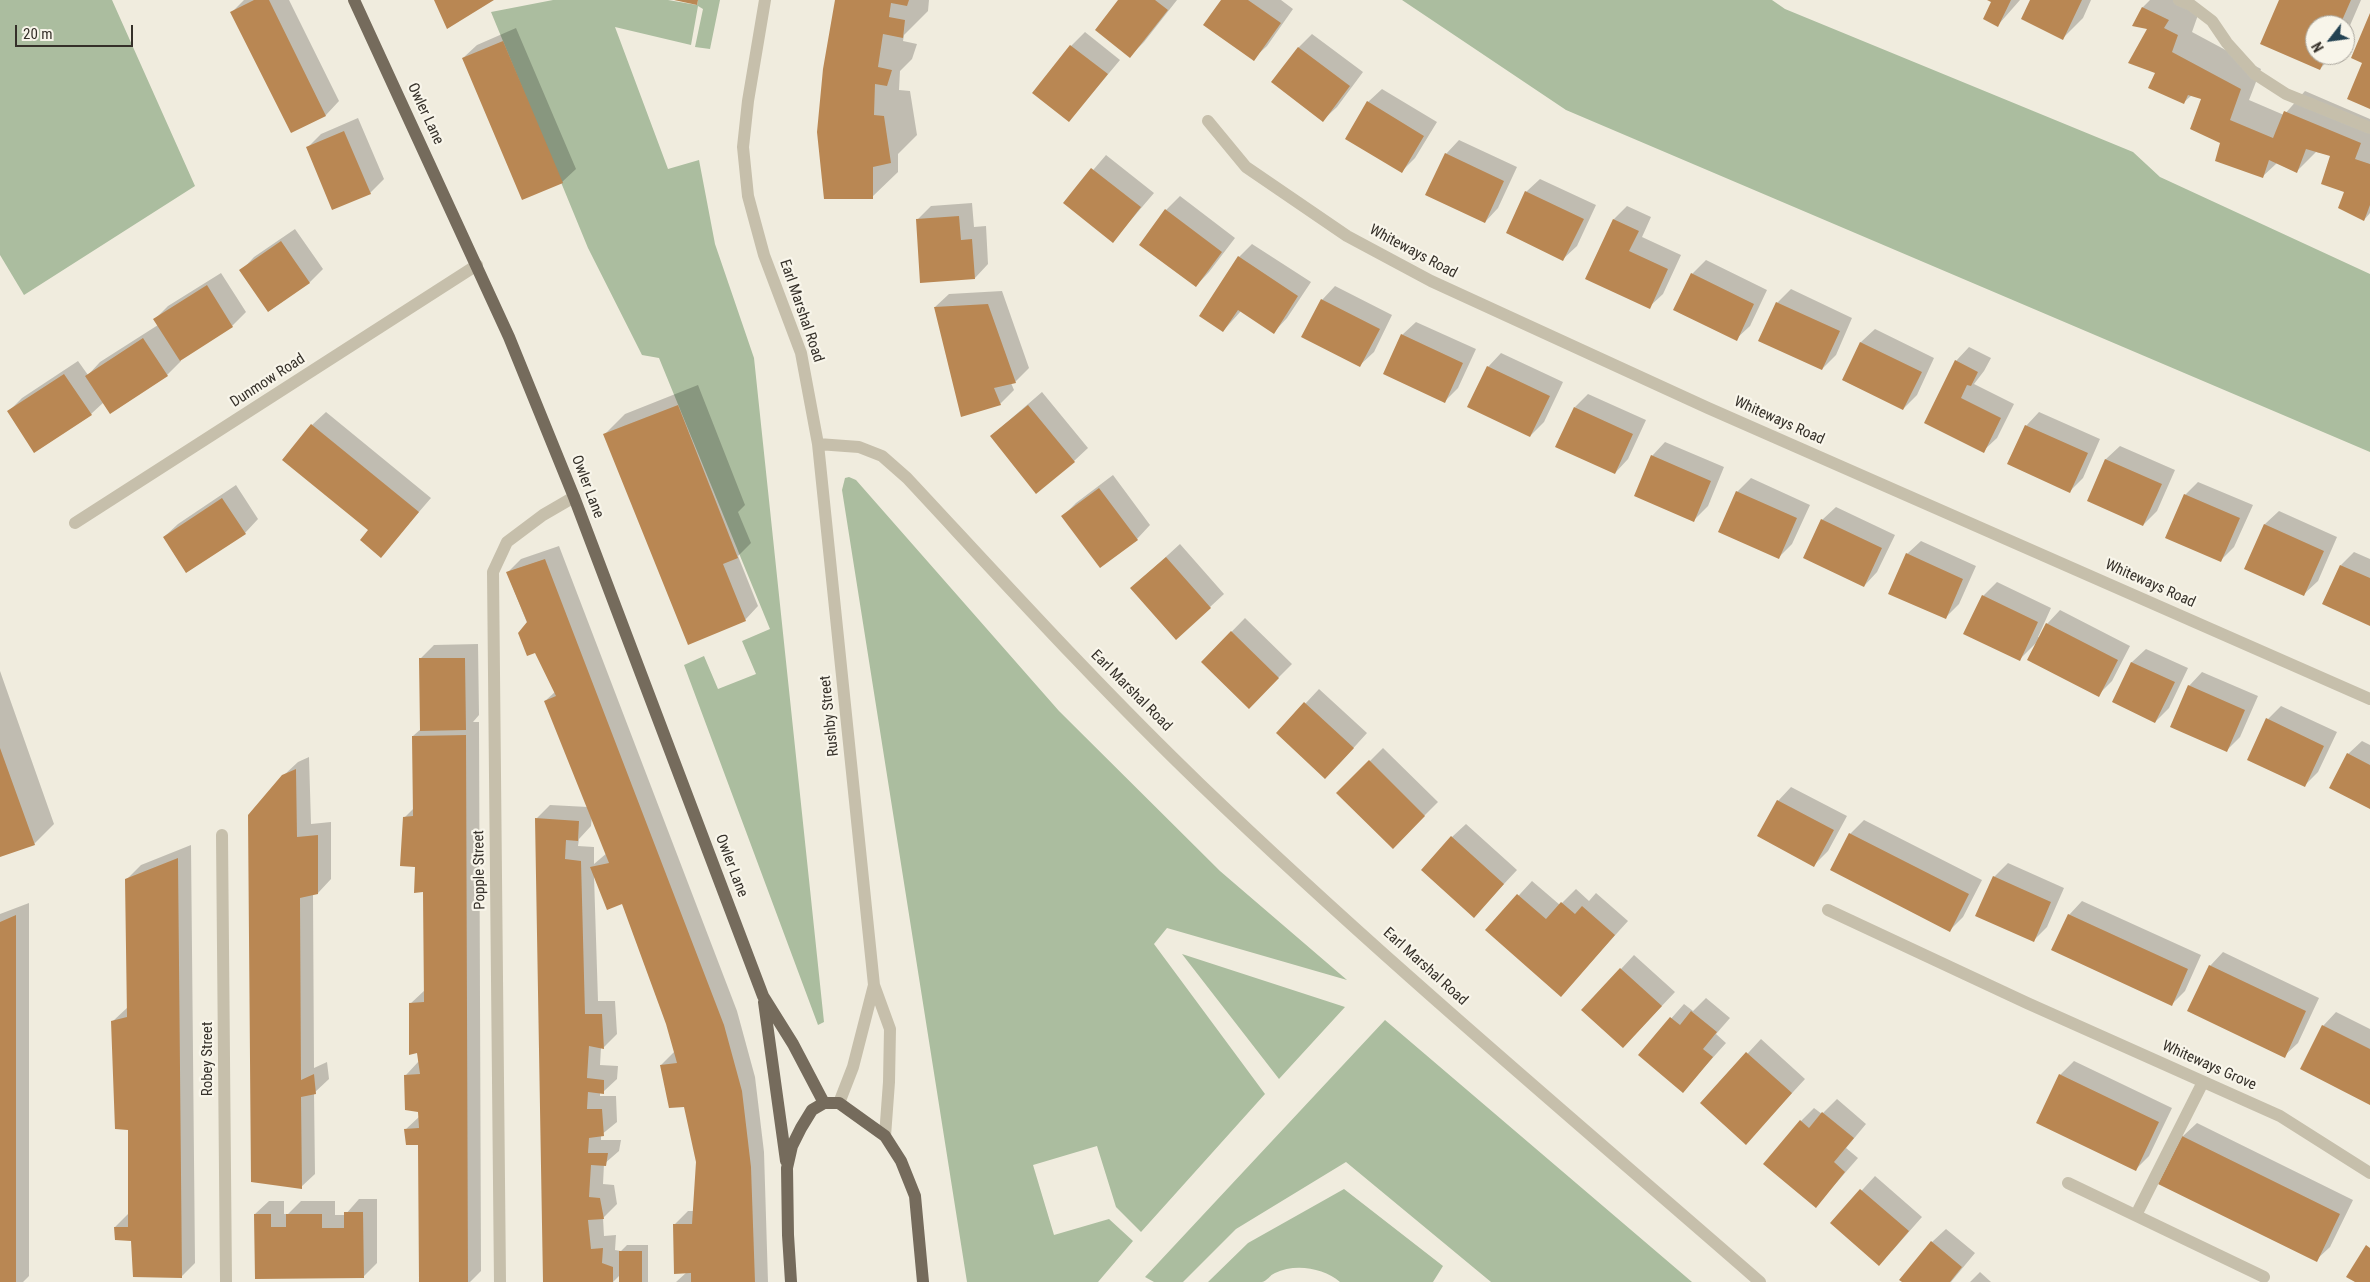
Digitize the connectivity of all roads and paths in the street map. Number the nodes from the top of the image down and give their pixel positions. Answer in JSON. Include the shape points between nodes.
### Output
{"nodes":[{"id":1,"x":354,"y":0,"type":"edge"},
{"id":2,"x":765,"y":0,"type":"edge"},
{"id":3,"x":2179,"y":0,"type":"edge"},
{"id":4,"x":1208,"y":121,"type":"dead end"},
{"id":5,"x":2370,"y":128,"type":"edge"},
{"id":6,"x":477,"y":265,"type":"junction"},
{"id":7,"x":818,"y":444,"type":"junction"},
{"id":8,"x":574,"y":497,"type":"junction"},
{"id":9,"x":75,"y":523,"type":"dead end"},
{"id":10,"x":2370,"y":699,"type":"edge"},
{"id":11,"x":222,"y":835,"type":"dead end"},
{"id":12,"x":1828,"y":910,"type":"dead end"},
{"id":13,"x":874,"y":985,"type":"junction"},
{"id":14,"x":763,"y":996,"type":"junction"},
{"id":15,"x":2204,"y":1082,"type":"junction"},
{"id":16,"x":824,"y":1103,"type":"junction"},
{"id":17,"x":840,"y":1103,"type":"junction"},
{"id":18,"x":885,"y":1136,"type":"junction"},
{"id":19,"x":787,"y":1168,"type":"junction"},
{"id":20,"x":2370,"y":1172,"type":"edge"},
{"id":21,"x":2068,"y":1182,"type":"dead end"},
{"id":22,"x":2136,"y":1215,"type":"junction"},
{"id":23,"x":2264,"y":1277,"type":"dead end"},
{"id":24,"x":226,"y":1282,"type":"edge"},
{"id":25,"x":500,"y":1282,"type":"edge"},
{"id":26,"x":791,"y":1282,"type":"edge"},
{"id":27,"x":923,"y":1282,"type":"edge"},
{"id":28,"x":1760,"y":1282,"type":"edge"}],
"edges":[{"from":1,"to":6,"type":"main road","name":"Owler Lane"},
{"from":2,"to":7,"type":"street","name":"Earl Marshal Road","via":[[748,101],[744,147],[748,196],[764,255],[801,353]]},
{"from":3,"to":5,"type":"street","via":[[2212,21],[2255,74],[2286,94]]},
{"from":4,"to":10,"type":"street","name":"Whiteways Road","via":[[1246,167],[1347,236],[1431,281],[1708,408]]},
{"from":6,"to":8,"type":"main road","name":"Owler Lane"},
{"from":6,"to":9,"type":"street","name":"Dunmow Road"},
{"from":7,"to":13,"type":"street","name":"Rushby Street"},
{"from":7,"to":28,"type":"street","name":"Earl Marshal Road","via":[[859,447],[882,456],[901,472],[1057,640],[1201,784],[1389,958]]},
{"from":8,"to":14,"type":"main road","name":"Owler Lane"},
{"from":8,"to":25,"type":"street","name":"Popple Street","via":[[543,515],[508,542],[494,572]]},
{"from":11,"to":24,"type":"street","name":"Robey Street"},
{"from":12,"to":15,"type":"street","name":"Whiteways Grove"},
{"from":13,"to":17,"type":"street","name":"Rushby Street","via":[[853,1067]]},
{"from":13,"to":18,"type":"street","name":"Rushby Street","via":[[890,1029]]},
{"from":14,"to":16,"type":"main road","name":"Owler Lane"},
{"from":14,"to":19,"type":"main road","name":"Owler Lane"},
{"from":15,"to":20,"type":"street","name":"Whiteways Grove","via":[[2280,1116]]},
{"from":15,"to":22,"type":"street"},
{"from":16,"to":17,"type":"main road"},
{"from":16,"to":19,"type":"main road","via":[[812,1110],[801,1128],[792,1146]]},
{"from":17,"to":18,"type":"main road"},
{"from":18,"to":27,"type":"main road","via":[[902,1161],[916,1196]]},
{"from":19,"to":26,"type":"main road"},
{"from":21,"to":22,"type":"street"},
{"from":22,"to":23,"type":"street"}]}
